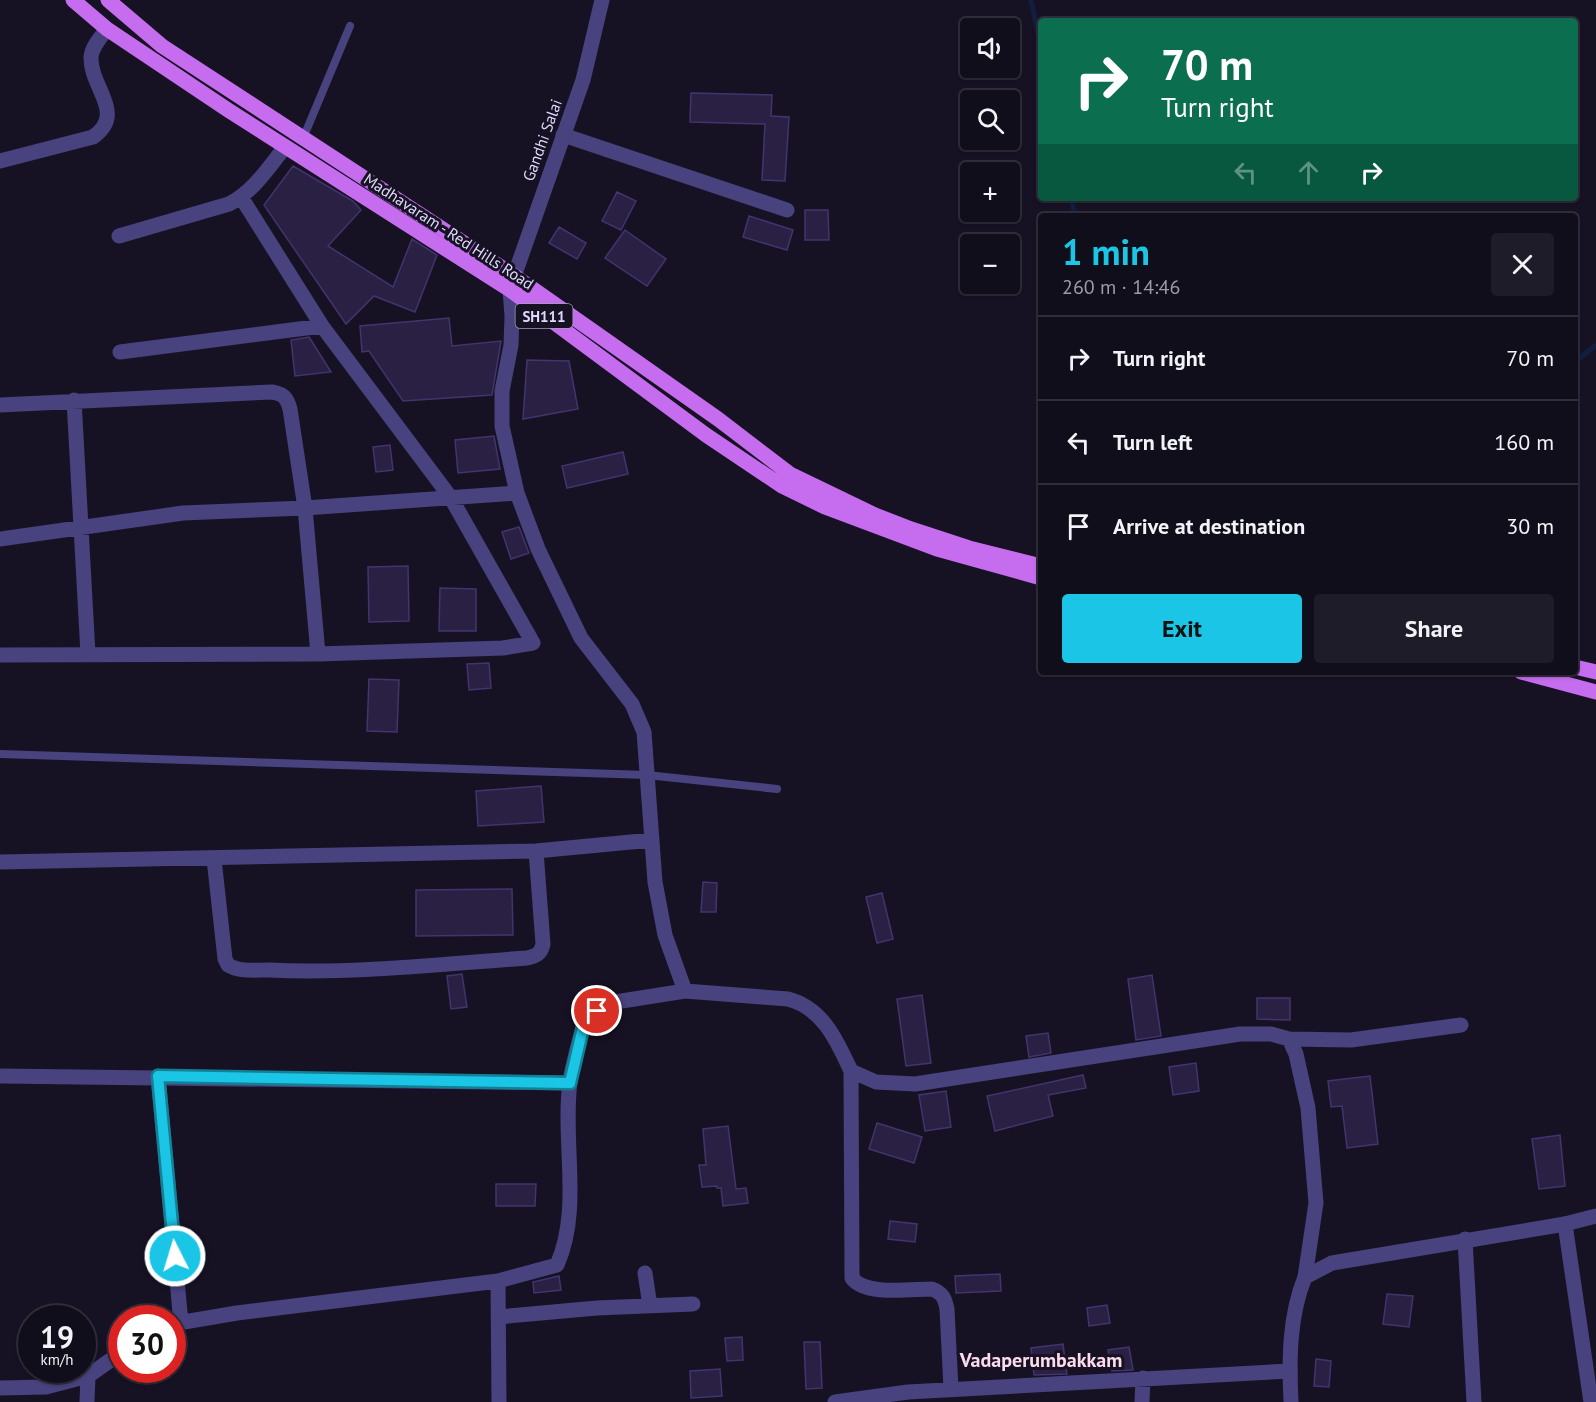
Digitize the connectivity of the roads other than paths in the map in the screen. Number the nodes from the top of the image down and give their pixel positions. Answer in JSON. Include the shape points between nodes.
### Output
{"nodes":[{"id":1,"x":73,"y":0,"type":"edge"},
{"id":2,"x":108,"y":0,"type":"edge"},
{"id":3,"x":602,"y":0,"type":"edge"},
{"id":4,"x":135,"y":22,"type":"junction"},
{"id":5,"x":350,"y":26,"type":"dead end"},
{"id":6,"x":107,"y":28,"type":"junction"},
{"id":7,"x":122,"y":39,"type":"junction"},
{"id":8,"x":563,"y":135,"type":"junction"},
{"id":9,"x":304,"y":136,"type":"junction"},
{"id":10,"x":285,"y":147,"type":"junction"},
{"id":11,"x":0,"y":161,"type":"edge"},
{"id":12,"x":241,"y":197,"type":"junction"},
{"id":13,"x":787,"y":210,"type":"dead end"},
{"id":14,"x":119,"y":236,"type":"dead end"},
{"id":15,"x":511,"y":283,"type":"junction"},
{"id":16,"x":322,"y":326,"type":"junction"},
{"id":17,"x":120,"y":352,"type":"dead end"},
{"id":18,"x":74,"y":400,"type":"junction"},
{"id":19,"x":0,"y":405,"type":"edge"},
{"id":20,"x":517,"y":493,"type":"junction"},
{"id":21,"x":451,"y":498,"type":"junction"},
{"id":22,"x":305,"y":508,"type":"junction"},
{"id":23,"x":82,"y":528,"type":"junction"},
{"id":24,"x":0,"y":539,"type":"edge"},
{"id":25,"x":1038,"y":565,"type":"edge"},
{"id":26,"x":1038,"y":577,"type":"edge"},
{"id":27,"x":88,"y":654,"type":"junction"},
{"id":28,"x":318,"y":654,"type":"junction"},
{"id":29,"x":0,"y":656,"type":"edge"},
{"id":30,"x":1578,"y":668,"type":"edge"},
{"id":31,"x":1596,"y":672,"type":"edge"},
{"id":32,"x":1532,"y":675,"type":"edge"},
{"id":33,"x":1596,"y":692,"type":"edge"},
{"id":34,"x":0,"y":754,"type":"edge"},
{"id":35,"x":647,"y":775,"type":"junction"},
{"id":36,"x":777,"y":789,"type":"dead end"},
{"id":37,"x":652,"y":840,"type":"junction"},
{"id":38,"x":536,"y":851,"type":"junction"},
{"id":39,"x":214,"y":859,"type":"junction"},
{"id":40,"x":0,"y":862,"type":"edge"},
{"id":41,"x":684,"y":991,"type":"junction"},
{"id":42,"x":1461,"y":1025,"type":"dead end"},
{"id":43,"x":1289,"y":1039,"type":"junction"},
{"id":44,"x":851,"y":1071,"type":"junction"},
{"id":45,"x":0,"y":1076,"type":"edge"},
{"id":46,"x":158,"y":1076,"type":"junction"},
{"id":47,"x":570,"y":1083,"type":"junction"},
{"id":48,"x":1596,"y":1216,"type":"edge"},
{"id":49,"x":1565,"y":1224,"type":"junction"},
{"id":50,"x":1465,"y":1239,"type":"junction"},
{"id":51,"x":645,"y":1273,"type":"dead end"},
{"id":52,"x":1305,"y":1277,"type":"junction"},
{"id":53,"x":498,"y":1281,"type":"junction"},
{"id":54,"x":176,"y":1305,"type":"edge"},
{"id":55,"x":693,"y":1305,"type":"dead end"},
{"id":56,"x":650,"y":1306,"type":"junction"},
{"id":57,"x":498,"y":1317,"type":"junction"},
{"id":58,"x":186,"y":1322,"type":"edge"},
{"id":59,"x":1588,"y":1329,"type":"edge"},
{"id":60,"x":1290,"y":1371,"type":"junction"},
{"id":61,"x":1143,"y":1378,"type":"junction"},
{"id":62,"x":61,"y":1383,"type":"edge"},
{"id":63,"x":88,"y":1383,"type":"edge"},
{"id":64,"x":0,"y":1389,"type":"edge"},
{"id":65,"x":951,"y":1389,"type":"junction"},
{"id":66,"x":87,"y":1402,"type":"edge"},
{"id":67,"x":499,"y":1402,"type":"edge"},
{"id":68,"x":835,"y":1402,"type":"edge"},
{"id":69,"x":1142,"y":1402,"type":"edge"},
{"id":70,"x":1291,"y":1402,"type":"edge"},
{"id":71,"x":1474,"y":1402,"type":"edge"},
{"id":72,"x":1591,"y":1402,"type":"edge"}],
"edges":[{"from":1,"to":6,"type":"main road","name":"Madhavaram - Red Hills Road","number":"SH111"},
{"from":2,"to":4,"type":"main road","name":"Madhavaram - Red Hills Road","number":"SH111"},
{"from":3,"to":8,"type":"street","name":"Gandhi Salai","via":[[583,80]]},
{"from":4,"to":7,"type":"street"},
{"from":4,"to":9,"type":"main road","name":"Madhavaram - Red Hills Road","number":"SH111","via":[[162,46],[245,102]]},
{"from":5,"to":9,"type":"lane"},
{"from":6,"to":7,"type":"main road","name":"Madhavaram - Red Hills Road","number":"SH111"},
{"from":6,"to":11,"type":"street","via":[[91,58],[108,112],[104,129],[93,136]]},
{"from":7,"to":10,"type":"main road","name":"Madhavaram - Red Hills Road","number":"SH111"},
{"from":8,"to":13,"type":"street"},
{"from":8,"to":15,"type":"street","name":"Gandhi Salai"},
{"from":9,"to":15,"type":"main road","name":"Madhavaram - Red Hills Road","number":"SH111"},
{"from":10,"to":12,"type":"street"},
{"from":10,"to":15,"type":"main road","name":"Madhavaram - Red Hills Road","number":"SH111"},
{"from":12,"to":14,"type":"street","via":[[229,204]]},
{"from":12,"to":16,"type":"street"},
{"from":15,"to":20,"type":"street","via":[[511,345],[502,391],[502,426]]},
{"from":15,"to":25,"type":"main road","name":"Madhavaram - Red Hills Road","number":"SH111","via":[[718,419],[790,474],[911,529]]},
{"from":15,"to":26,"type":"main road","name":"Madhavaram - Red Hills Road","number":"SH111","via":[[706,435],[782,486],[825,507],[937,549]]},
{"from":16,"to":17,"type":"street"},
{"from":16,"to":21,"type":"street"},
{"from":18,"to":19,"type":"street"},
{"from":18,"to":22,"type":"street","via":[[282,394],[290,409]]},
{"from":18,"to":23,"type":"street"},
{"from":20,"to":21,"type":"street"},
{"from":20,"to":35,"type":"street","via":[[538,549],[581,638],[633,704],[644,732]]},
{"from":21,"to":22,"type":"street"},
{"from":21,"to":28,"type":"street","via":[[534,643],[503,648]]},
{"from":22,"to":23,"type":"street","via":[[183,513]]},
{"from":22,"to":28,"type":"street"},
{"from":23,"to":24,"type":"street"},
{"from":23,"to":27,"type":"street"},
{"from":27,"to":28,"type":"street"},
{"from":27,"to":29,"type":"street"},
{"from":30,"to":31,"type":"main road"},
{"from":32,"to":33,"type":"main road"},
{"from":34,"to":35,"type":"lane"},
{"from":35,"to":36,"type":"lane"},
{"from":35,"to":37,"type":"street"},
{"from":37,"to":38,"type":"street"},
{"from":37,"to":41,"type":"street","via":[[665,935]]},
{"from":38,"to":39,"type":"street"},
{"from":38,"to":39,"type":"street","via":[[543,944],[537,955],[384,968],[291,971],[228,965]]},
{"from":39,"to":40,"type":"street"},
{"from":41,"to":44,"type":"street","via":[[805,1003],[836,1036]]},
{"from":41,"to":47,"type":"street","via":[[609,1003],[585,1019]]},
{"from":42,"to":43,"type":"street","via":[[1350,1040]]},
{"from":43,"to":44,"type":"street","via":[[1271,1034],[1240,1034],[915,1084],[876,1082]]},
{"from":43,"to":52,"type":"street","via":[[1308,1108],[1316,1203]]},
{"from":44,"to":65,"type":"street","via":[[852,1278],[867,1289],[932,1289],[945,1298]]},
{"from":45,"to":46,"type":"street"},
{"from":46,"to":47,"type":"street"},
{"from":46,"to":54,"type":"street"},
{"from":47,"to":53,"type":"street","via":[[569,1220],[565,1247],[557,1265]]},
{"from":48,"to":49,"type":"street"},
{"from":49,"to":50,"type":"street"},
{"from":49,"to":59,"type":"street"},
{"from":50,"to":52,"type":"street","via":[[1332,1263]]},
{"from":50,"to":71,"type":"street"},
{"from":51,"to":56,"type":"street"},
{"from":52,"to":60,"type":"street","via":[[1295,1300]]},
{"from":53,"to":57,"type":"street"},
{"from":53,"to":58,"type":"street"},
{"from":55,"to":56,"type":"street"},
{"from":56,"to":57,"type":"street"},
{"from":57,"to":67,"type":"street"},
{"from":59,"to":72,"type":"street"},
{"from":60,"to":61,"type":"street"},
{"from":60,"to":70,"type":"street"},
{"from":61,"to":65,"type":"street"},
{"from":61,"to":69,"type":"street"},
{"from":62,"to":64,"type":"street"},
{"from":63,"to":66,"type":"street"},
{"from":65,"to":68,"type":"street"}]}
